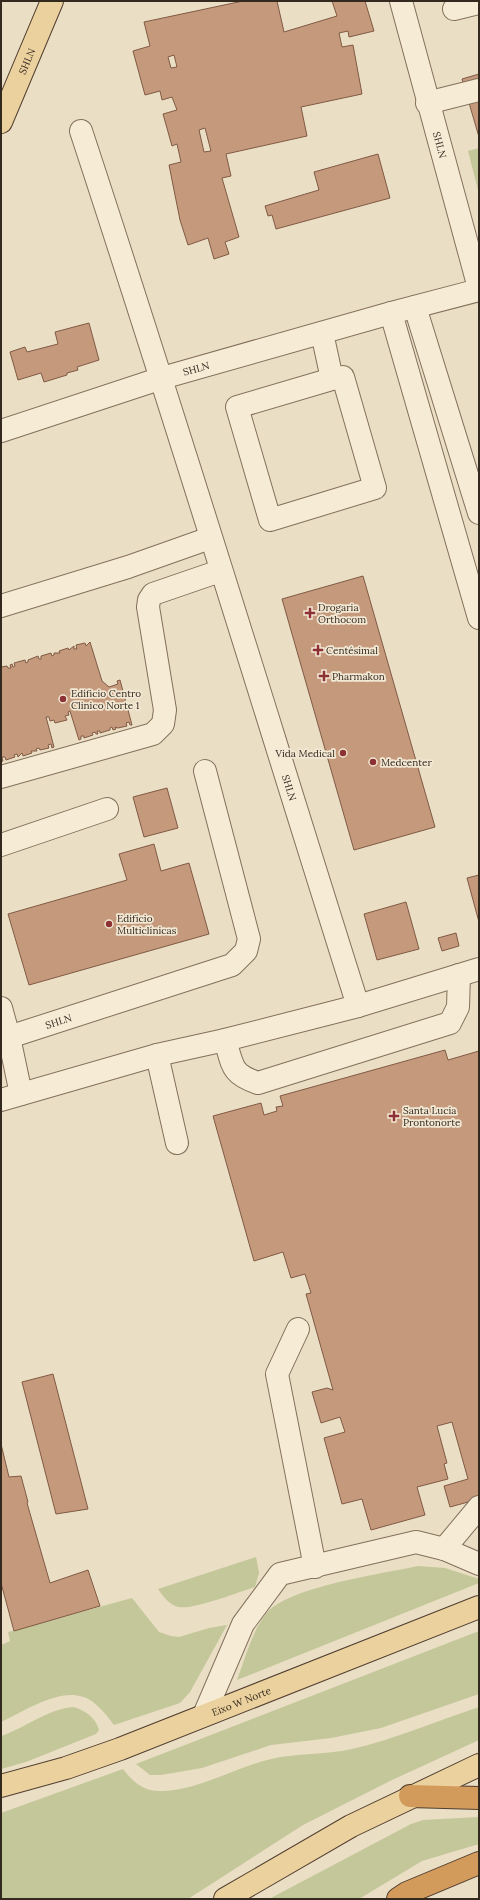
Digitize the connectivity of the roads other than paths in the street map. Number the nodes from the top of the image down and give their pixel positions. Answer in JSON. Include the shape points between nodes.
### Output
{"nodes":[{"id":1,"x":52,"y":1,"type":"edge"},
{"id":2,"x":400,"y":1,"type":"edge"},
{"id":3,"x":479,"y":3,"type":"edge"},
{"id":4,"x":454,"y":9,"type":"dead end"},
{"id":5,"x":479,"y":90,"type":"edge"},
{"id":6,"x":427,"y":103,"type":"junction"},
{"id":7,"x":1,"y":122,"type":"edge"},
{"id":8,"x":81,"y":131,"type":"dead end"},
{"id":9,"x":479,"y":289,"type":"edge"},
{"id":10,"x":415,"y":307,"type":"junction"},
{"id":11,"x":391,"y":313,"type":"junction"},
{"id":12,"x":322,"y":333,"type":"junction"},
{"id":13,"x":162,"y":378,"type":"junction"},
{"id":14,"x":332,"y":379,"type":"junction"},
{"id":15,"x":1,"y":431,"type":"edge"},
{"id":16,"x":479,"y":513,"type":"edge"},
{"id":17,"x":210,"y":538,"type":"junction"},
{"id":18,"x":220,"y":571,"type":"junction"},
{"id":19,"x":1,"y":606,"type":"edge"},
{"id":20,"x":479,"y":618,"type":"edge"},
{"id":21,"x":205,"y":771,"type":"dead end"},
{"id":22,"x":1,"y":777,"type":"edge"},
{"id":23,"x":107,"y":809,"type":"dead end"},
{"id":24,"x":1,"y":845,"type":"edge"},
{"id":25,"x":469,"y":972,"type":"edge"},
{"id":26,"x":358,"y":1006,"type":"junction"},
{"id":27,"x":1,"y":1008,"type":"edge"},
{"id":28,"x":9,"y":1037,"type":"junction"},
{"id":29,"x":225,"y":1040,"type":"junction"},
{"id":30,"x":157,"y":1055,"type":"junction"},
{"id":31,"x":11,"y":1097,"type":"edge"},
{"id":32,"x":177,"y":1143,"type":"dead end"},
{"id":33,"x":298,"y":1329,"type":"dead end"},
{"id":34,"x":479,"y":1507,"type":"edge"},
{"id":35,"x":444,"y":1549,"type":"junction"},
{"id":36,"x":479,"y":1564,"type":"edge"},
{"id":37,"x":316,"y":1567,"type":"junction"},
{"id":38,"x":479,"y":1608,"type":"edge"},
{"id":39,"x":204,"y":1715,"type":"junction"},
{"id":40,"x":479,"y":1765,"type":"edge"},
{"id":41,"x":1,"y":1786,"type":"edge"},
{"id":42,"x":410,"y":1796,"type":"junction"},
{"id":43,"x":479,"y":1798,"type":"edge"},
{"id":44,"x":479,"y":1863,"type":"edge"},
{"id":45,"x":225,"y":1899,"type":"edge"},
{"id":46,"x":398,"y":1899,"type":"edge"}],
"edges":[{"from":1,"to":7,"type":"main road","name":"SHLN"},
{"from":2,"to":6,"type":"street","name":"SHLN"},
{"from":3,"to":4,"type":"street"},
{"from":5,"to":6,"type":"street"},
{"from":6,"to":9,"type":"street","name":"SHLN"},
{"from":8,"to":13,"type":"street","name":"SHLN"},
{"from":9,"to":10,"type":"street","name":"SHLN"},
{"from":10,"to":11,"type":"street","name":"SHLN"},
{"from":10,"to":16,"type":"street"},
{"from":11,"to":12,"type":"street","name":"SHLN"},
{"from":11,"to":20,"type":"street"},
{"from":12,"to":13,"type":"street","name":"SHLN"},
{"from":12,"to":14,"type":"street"},
{"from":13,"to":15,"type":"street","name":"SHLN"},
{"from":13,"to":17,"type":"street","name":"SHLN"},
{"from":14,"to":14,"type":"street","via":[[237,407],[270,520],[375,488],[344,377]]},
{"from":17,"to":18,"type":"street","name":"SHLN"},
{"from":17,"to":19,"type":"street","via":[[128,567]]},
{"from":18,"to":22,"type":"street","via":[[153,594],[149,600],[165,710],[163,724],[153,734]]},
{"from":18,"to":26,"type":"street","name":"SHLN"},
{"from":21,"to":28,"type":"street","name":"SHLN","via":[[249,939],[246,951],[232,965]]},
{"from":23,"to":24,"type":"street"},
{"from":25,"to":26,"type":"street"},
{"from":25,"to":29,"type":"street","via":[[450,1023],[258,1084],[244,1078],[233,1068]]},
{"from":26,"to":29,"type":"street"},
{"from":27,"to":28,"type":"street"},
{"from":28,"to":31,"type":"street"},
{"from":29,"to":30,"type":"street"},
{"from":30,"to":31,"type":"street"},
{"from":30,"to":32,"type":"street"},
{"from":33,"to":37,"type":"street","via":[[277,1374]]},
{"from":34,"to":35,"type":"street"},
{"from":35,"to":36,"type":"street"},
{"from":35,"to":37,"type":"street","via":[[416,1542]]},
{"from":37,"to":39,"type":"street","via":[[280,1574],[265,1593],[243,1624]]},
{"from":38,"to":39,"type":"main road","name":"Eixo W Norte"},
{"from":39,"to":41,"type":"main road","name":"Eixo W Norte","via":[[66,1768]]},
{"from":40,"to":42,"type":"main road"},
{"from":42,"to":43,"type":"highway"},
{"from":42,"to":45,"type":"main road","via":[[351,1826]]},
{"from":44,"to":46,"type":"highway"}]}
